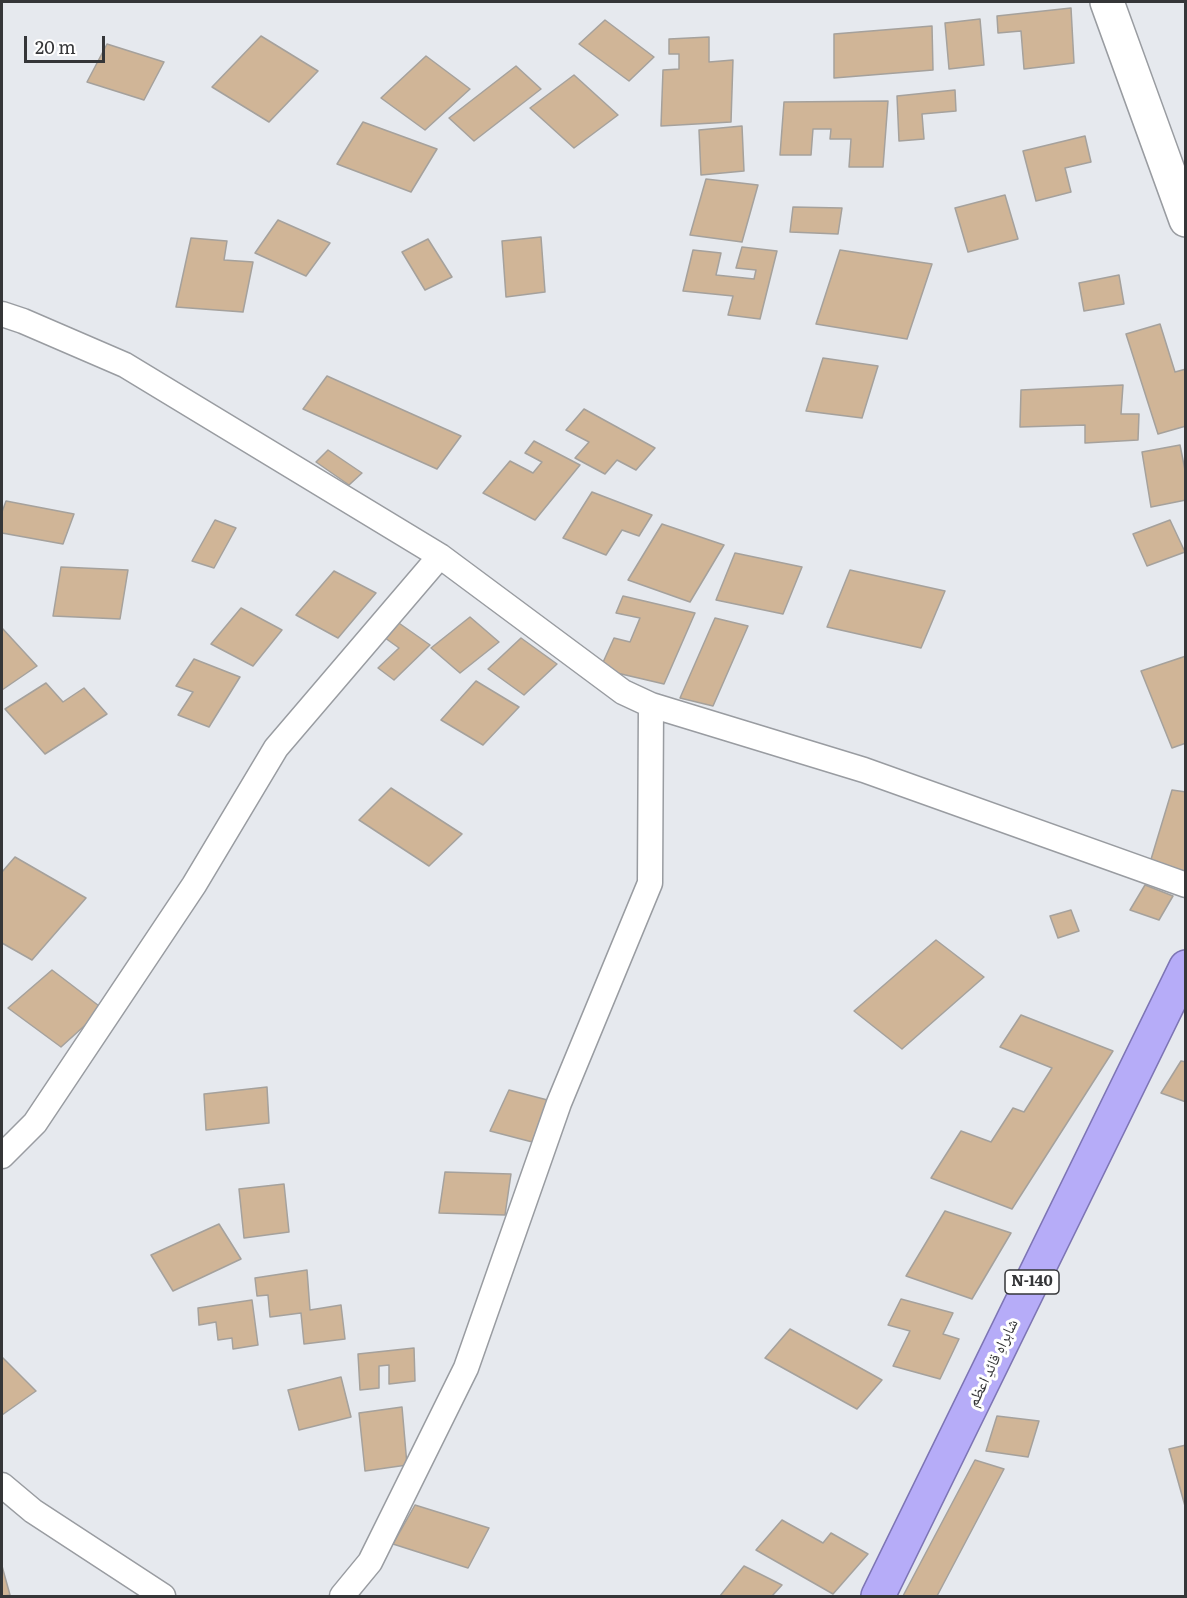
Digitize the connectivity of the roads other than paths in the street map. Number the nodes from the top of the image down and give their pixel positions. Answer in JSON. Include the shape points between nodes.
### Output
{"nodes":[{"id":1,"x":1107,"y":2,"type":"edge"},
{"id":2,"x":1185,"y":220,"type":"edge"},
{"id":3,"x":2,"y":314,"type":"edge"},
{"id":4,"x":440,"y":556,"type":"junction"},
{"id":5,"x":651,"y":705,"type":"junction"},
{"id":6,"x":1185,"y":885,"type":"edge"},
{"id":7,"x":1185,"y":967,"type":"edge"},
{"id":8,"x":2,"y":1156,"type":"edge"},
{"id":9,"x":2,"y":1485,"type":"edge"},
{"id":10,"x":163,"y":1596,"type":"edge"},
{"id":11,"x":342,"y":1596,"type":"edge"},
{"id":12,"x":879,"y":1596,"type":"edge"}],
"edges":[{"from":1,"to":2,"type":"main road"},
{"from":3,"to":4,"type":"street","via":[[125,365]]},
{"from":4,"to":5,"type":"street","via":[[623,692]]},
{"from":4,"to":8,"type":"street","via":[[276,748],[194,885],[35,1123]]},
{"from":5,"to":6,"type":"street","via":[[864,770]]},
{"from":5,"to":11,"type":"street","via":[[650,883],[559,1103],[466,1368],[370,1562]]},
{"from":7,"to":12,"type":"highway","name":"شاہراہِ قائدِ اعظم","number":"N-140"},
{"from":9,"to":10,"type":"street"}]}
